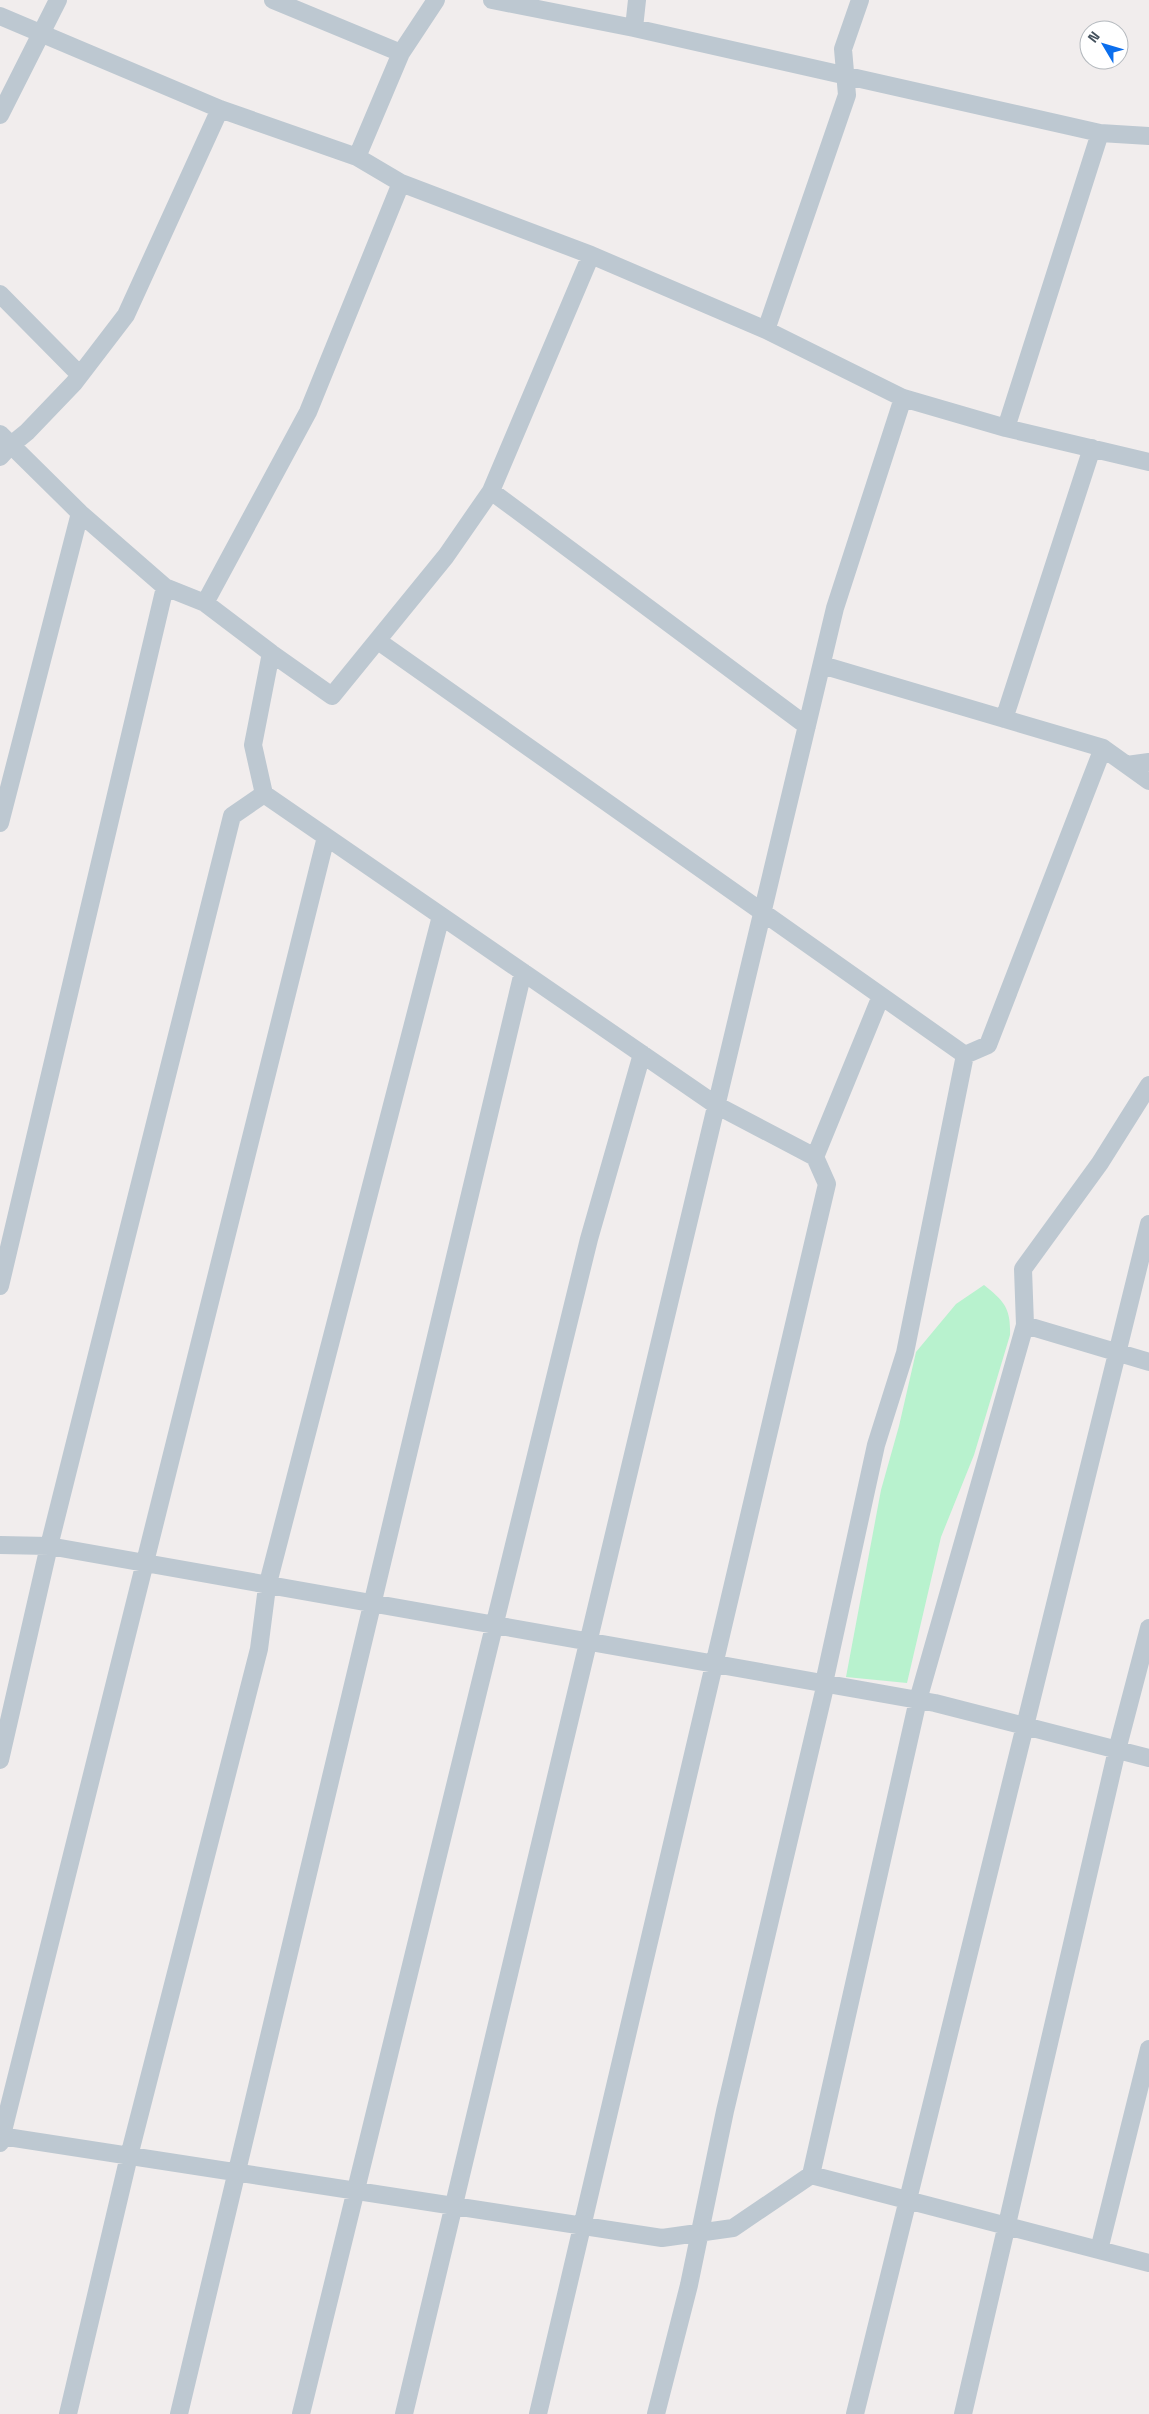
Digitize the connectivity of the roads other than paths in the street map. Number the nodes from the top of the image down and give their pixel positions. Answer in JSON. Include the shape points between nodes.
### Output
{"nodes":[{"id":1,"x":58,"y":0,"type":"edge"},
{"id":2,"x":274,"y":0,"type":"edge"},
{"id":3,"x":436,"y":0,"type":"edge"},
{"id":4,"x":492,"y":0,"type":"edge"},
{"id":5,"x":637,"y":0,"type":"edge"},
{"id":6,"x":860,"y":0,"type":"edge"},
{"id":7,"x":0,"y":16,"type":"edge"},
{"id":8,"x":634,"y":28,"type":"junction"},
{"id":9,"x":42,"y":33,"type":"junction"},
{"id":10,"x":401,"y":53,"type":"junction"},
{"id":11,"x":846,"y":76,"type":"junction"},
{"id":12,"x":220,"y":109,"type":"junction"},
{"id":13,"x":0,"y":115,"type":"edge"},
{"id":14,"x":1100,"y":133,"type":"junction"},
{"id":15,"x":1149,"y":136,"type":"edge"},
{"id":16,"x":357,"y":157,"type":"junction"},
{"id":17,"x":401,"y":183,"type":"junction"},
{"id":18,"x":591,"y":255,"type":"junction"},
{"id":19,"x":0,"y":294,"type":"edge"},
{"id":20,"x":766,"y":330,"type":"junction"},
{"id":21,"x":80,"y":375,"type":"junction"},
{"id":22,"x":903,"y":398,"type":"junction"},
{"id":23,"x":1006,"y":428,"type":"junction"},
{"id":24,"x":4,"y":445,"type":"edge"},
{"id":25,"x":1092,"y":448,"type":"junction"},
{"id":26,"x":1149,"y":462,"type":"edge"},
{"id":27,"x":491,"y":491,"type":"junction"},
{"id":28,"x":80,"y":513,"type":"junction"},
{"id":29,"x":165,"y":587,"type":"junction"},
{"id":30,"x":205,"y":603,"type":"junction"},
{"id":31,"x":378,"y":641,"type":"junction"},
{"id":32,"x":271,"y":653,"type":"junction"},
{"id":33,"x":822,"y":665,"type":"junction"},
{"id":34,"x":1004,"y":719,"type":"junction"},
{"id":35,"x":807,"y":726,"type":"junction"},
{"id":36,"x":1103,"y":748,"type":"junction"},
{"id":37,"x":1149,"y":762,"type":"edge"},
{"id":38,"x":1127,"y":765,"type":"junction"},
{"id":39,"x":1149,"y":781,"type":"edge"},
{"id":40,"x":264,"y":794,"type":"junction"},
{"id":41,"x":0,"y":823,"type":"edge"},
{"id":42,"x":326,"y":837,"type":"junction"},
{"id":43,"x":763,"y":912,"type":"junction"},
{"id":44,"x":441,"y":916,"type":"junction"},
{"id":45,"x":523,"y":972,"type":"junction"},
{"id":46,"x":881,"y":996,"type":"junction"},
{"id":47,"x":642,"y":1054,"type":"junction"},
{"id":48,"x":966,"y":1055,"type":"junction"},
{"id":49,"x":1149,"y":1085,"type":"edge"},
{"id":50,"x":716,"y":1105,"type":"junction"},
{"id":51,"x":815,"y":1158,"type":"junction"},
{"id":52,"x":1149,"y":1224,"type":"edge"},
{"id":53,"x":0,"y":1286,"type":"edge"},
{"id":54,"x":1025,"y":1325,"type":"junction"},
{"id":55,"x":1116,"y":1354,"type":"junction"},
{"id":56,"x":1149,"y":1362,"type":"edge"},
{"id":57,"x":0,"y":1546,"type":"edge"},
{"id":58,"x":49,"y":1546,"type":"junction"},
{"id":59,"x":145,"y":1563,"type":"junction"},
{"id":60,"x":267,"y":1587,"type":"junction"},
{"id":61,"x":372,"y":1603,"type":"junction"},
{"id":62,"x":493,"y":1625,"type":"junction"},
{"id":63,"x":1149,"y":1628,"type":"edge"},
{"id":64,"x":588,"y":1642,"type":"junction"},
{"id":65,"x":713,"y":1664,"type":"junction"},
{"id":66,"x":825,"y":1684,"type":"junction"},
{"id":67,"x":918,"y":1700,"type":"junction"},
{"id":68,"x":1024,"y":1726,"type":"junction"},
{"id":69,"x":1117,"y":1750,"type":"junction"},
{"id":70,"x":1149,"y":1758,"type":"edge"},
{"id":71,"x":0,"y":1760,"type":"edge"},
{"id":72,"x":1149,"y":2049,"type":"edge"},
{"id":73,"x":1,"y":2139,"type":"edge"},
{"id":74,"x":129,"y":2156,"type":"junction"},
{"id":75,"x":237,"y":2173,"type":"junction"},
{"id":76,"x":811,"y":2175,"type":"junction"},
{"id":77,"x":356,"y":2191,"type":"junction"},
{"id":78,"x":908,"y":2200,"type":"junction"},
{"id":79,"x":454,"y":2206,"type":"junction"},
{"id":80,"x":582,"y":2226,"type":"junction"},
{"id":81,"x":1006,"y":2226,"type":"junction"},
{"id":82,"x":700,"y":2233,"type":"junction"},
{"id":83,"x":1099,"y":2250,"type":"junction"},
{"id":84,"x":1149,"y":2263,"type":"edge"},
{"id":85,"x":68,"y":2414,"type":"edge"},
{"id":86,"x":179,"y":2414,"type":"edge"},
{"id":87,"x":301,"y":2414,"type":"edge"},
{"id":88,"x":404,"y":2414,"type":"edge"},
{"id":89,"x":538,"y":2414,"type":"edge"},
{"id":90,"x":656,"y":2414,"type":"edge"},
{"id":91,"x":855,"y":2414,"type":"edge"},
{"id":92,"x":963,"y":2414,"type":"edge"}],
"edges":[{"from":1,"to":9,"type":"street"},
{"from":2,"to":10,"type":"street"},
{"from":3,"to":10,"type":"street"},
{"from":4,"to":8,"type":"street"},
{"from":5,"to":8,"type":"street"},
{"from":6,"to":11,"type":"street","via":[[843,49]]},
{"from":7,"to":9,"type":"street"},
{"from":8,"to":11,"type":"street"},
{"from":9,"to":12,"type":"street"},
{"from":9,"to":13,"type":"street"},
{"from":10,"to":16,"type":"street"},
{"from":11,"to":14,"type":"street"},
{"from":11,"to":20,"type":"street","via":[[847,95]]},
{"from":12,"to":16,"type":"street"},
{"from":12,"to":21,"type":"street","via":[[126,315]]},
{"from":14,"to":15,"type":"street"},
{"from":14,"to":23,"type":"street"},
{"from":16,"to":17,"type":"street"},
{"from":17,"to":18,"type":"street"},
{"from":17,"to":30,"type":"street","via":[[308,412]]},
{"from":18,"to":20,"type":"street"},
{"from":18,"to":27,"type":"street"},
{"from":19,"to":21,"type":"street"},
{"from":20,"to":22,"type":"street"},
{"from":21,"to":24,"type":"street","via":[[27,432]]},
{"from":22,"to":23,"type":"street"},
{"from":22,"to":33,"type":"street","via":[[836,608]]},
{"from":23,"to":25,"type":"street"},
{"from":24,"to":28,"type":"street"},
{"from":25,"to":26,"type":"street"},
{"from":25,"to":34,"type":"street"},
{"from":27,"to":31,"type":"street","via":[[446,556]]},
{"from":27,"to":35,"type":"street"},
{"from":28,"to":29,"type":"street"},
{"from":28,"to":41,"type":"street"},
{"from":29,"to":30,"type":"street"},
{"from":29,"to":53,"type":"street"},
{"from":30,"to":32,"type":"street"},
{"from":31,"to":32,"type":"street","via":[[332,696]]},
{"from":31,"to":43,"type":"street"},
{"from":32,"to":40,"type":"street","via":[[253,746]]},
{"from":33,"to":34,"type":"street"},
{"from":33,"to":35,"type":"street"},
{"from":34,"to":36,"type":"street"},
{"from":35,"to":43,"type":"street"},
{"from":36,"to":38,"type":"street"},
{"from":36,"to":48,"type":"street","via":[[988,1045]]},
{"from":37,"to":38,"type":"street"},
{"from":38,"to":39,"type":"street"},
{"from":40,"to":42,"type":"street"},
{"from":40,"to":58,"type":"street","via":[[232,816]]},
{"from":42,"to":44,"type":"street"},
{"from":42,"to":59,"type":"street"},
{"from":43,"to":46,"type":"street"},
{"from":43,"to":50,"type":"street"},
{"from":44,"to":45,"type":"street"},
{"from":44,"to":60,"type":"street"},
{"from":45,"to":47,"type":"street"},
{"from":45,"to":61,"type":"street"},
{"from":46,"to":48,"type":"street"},
{"from":46,"to":51,"type":"street"},
{"from":47,"to":50,"type":"street"},
{"from":47,"to":62,"type":"street","via":[[589,1239]]},
{"from":48,"to":66,"type":"street","via":[[905,1353],[876,1444]]},
{"from":49,"to":54,"type":"street","via":[[1100,1163],[1023,1269]]},
{"from":50,"to":51,"type":"street"},
{"from":50,"to":64,"type":"street"},
{"from":51,"to":65,"type":"street","via":[[827,1184]]},
{"from":52,"to":55,"type":"street"},
{"from":54,"to":55,"type":"street"},
{"from":54,"to":67,"type":"street"},
{"from":55,"to":56,"type":"street"},
{"from":55,"to":68,"type":"street"},
{"from":57,"to":58,"type":"street"},
{"from":58,"to":59,"type":"street"},
{"from":58,"to":71,"type":"street"},
{"from":59,"to":60,"type":"street"},
{"from":59,"to":73,"type":"street"},
{"from":60,"to":61,"type":"street"},
{"from":60,"to":74,"type":"street","via":[[259,1649]]},
{"from":61,"to":62,"type":"street"},
{"from":61,"to":75,"type":"street"},
{"from":62,"to":64,"type":"street"},
{"from":62,"to":77,"type":"street"},
{"from":63,"to":69,"type":"street"},
{"from":64,"to":65,"type":"street"},
{"from":64,"to":79,"type":"street"},
{"from":65,"to":66,"type":"street"},
{"from":65,"to":80,"type":"street"},
{"from":66,"to":67,"type":"street"},
{"from":66,"to":82,"type":"street","via":[[725,2111]]},
{"from":67,"to":68,"type":"street"},
{"from":67,"to":76,"type":"street"},
{"from":68,"to":69,"type":"street"},
{"from":68,"to":78,"type":"street"},
{"from":69,"to":70,"type":"street"},
{"from":69,"to":81,"type":"street"},
{"from":72,"to":83,"type":"street"},
{"from":73,"to":74,"type":"street"},
{"from":74,"to":75,"type":"street"},
{"from":74,"to":85,"type":"street"},
{"from":75,"to":77,"type":"street"},
{"from":75,"to":86,"type":"street"},
{"from":76,"to":78,"type":"street"},
{"from":76,"to":82,"type":"street","via":[[733,2228]]},
{"from":77,"to":79,"type":"street"},
{"from":77,"to":87,"type":"street"},
{"from":78,"to":81,"type":"street"},
{"from":78,"to":91,"type":"street"},
{"from":79,"to":80,"type":"street"},
{"from":79,"to":88,"type":"street"},
{"from":80,"to":82,"type":"street","via":[[662,2238]]},
{"from":80,"to":89,"type":"street"},
{"from":81,"to":83,"type":"street"},
{"from":81,"to":92,"type":"street"},
{"from":82,"to":90,"type":"street"},
{"from":83,"to":84,"type":"street"}]}
